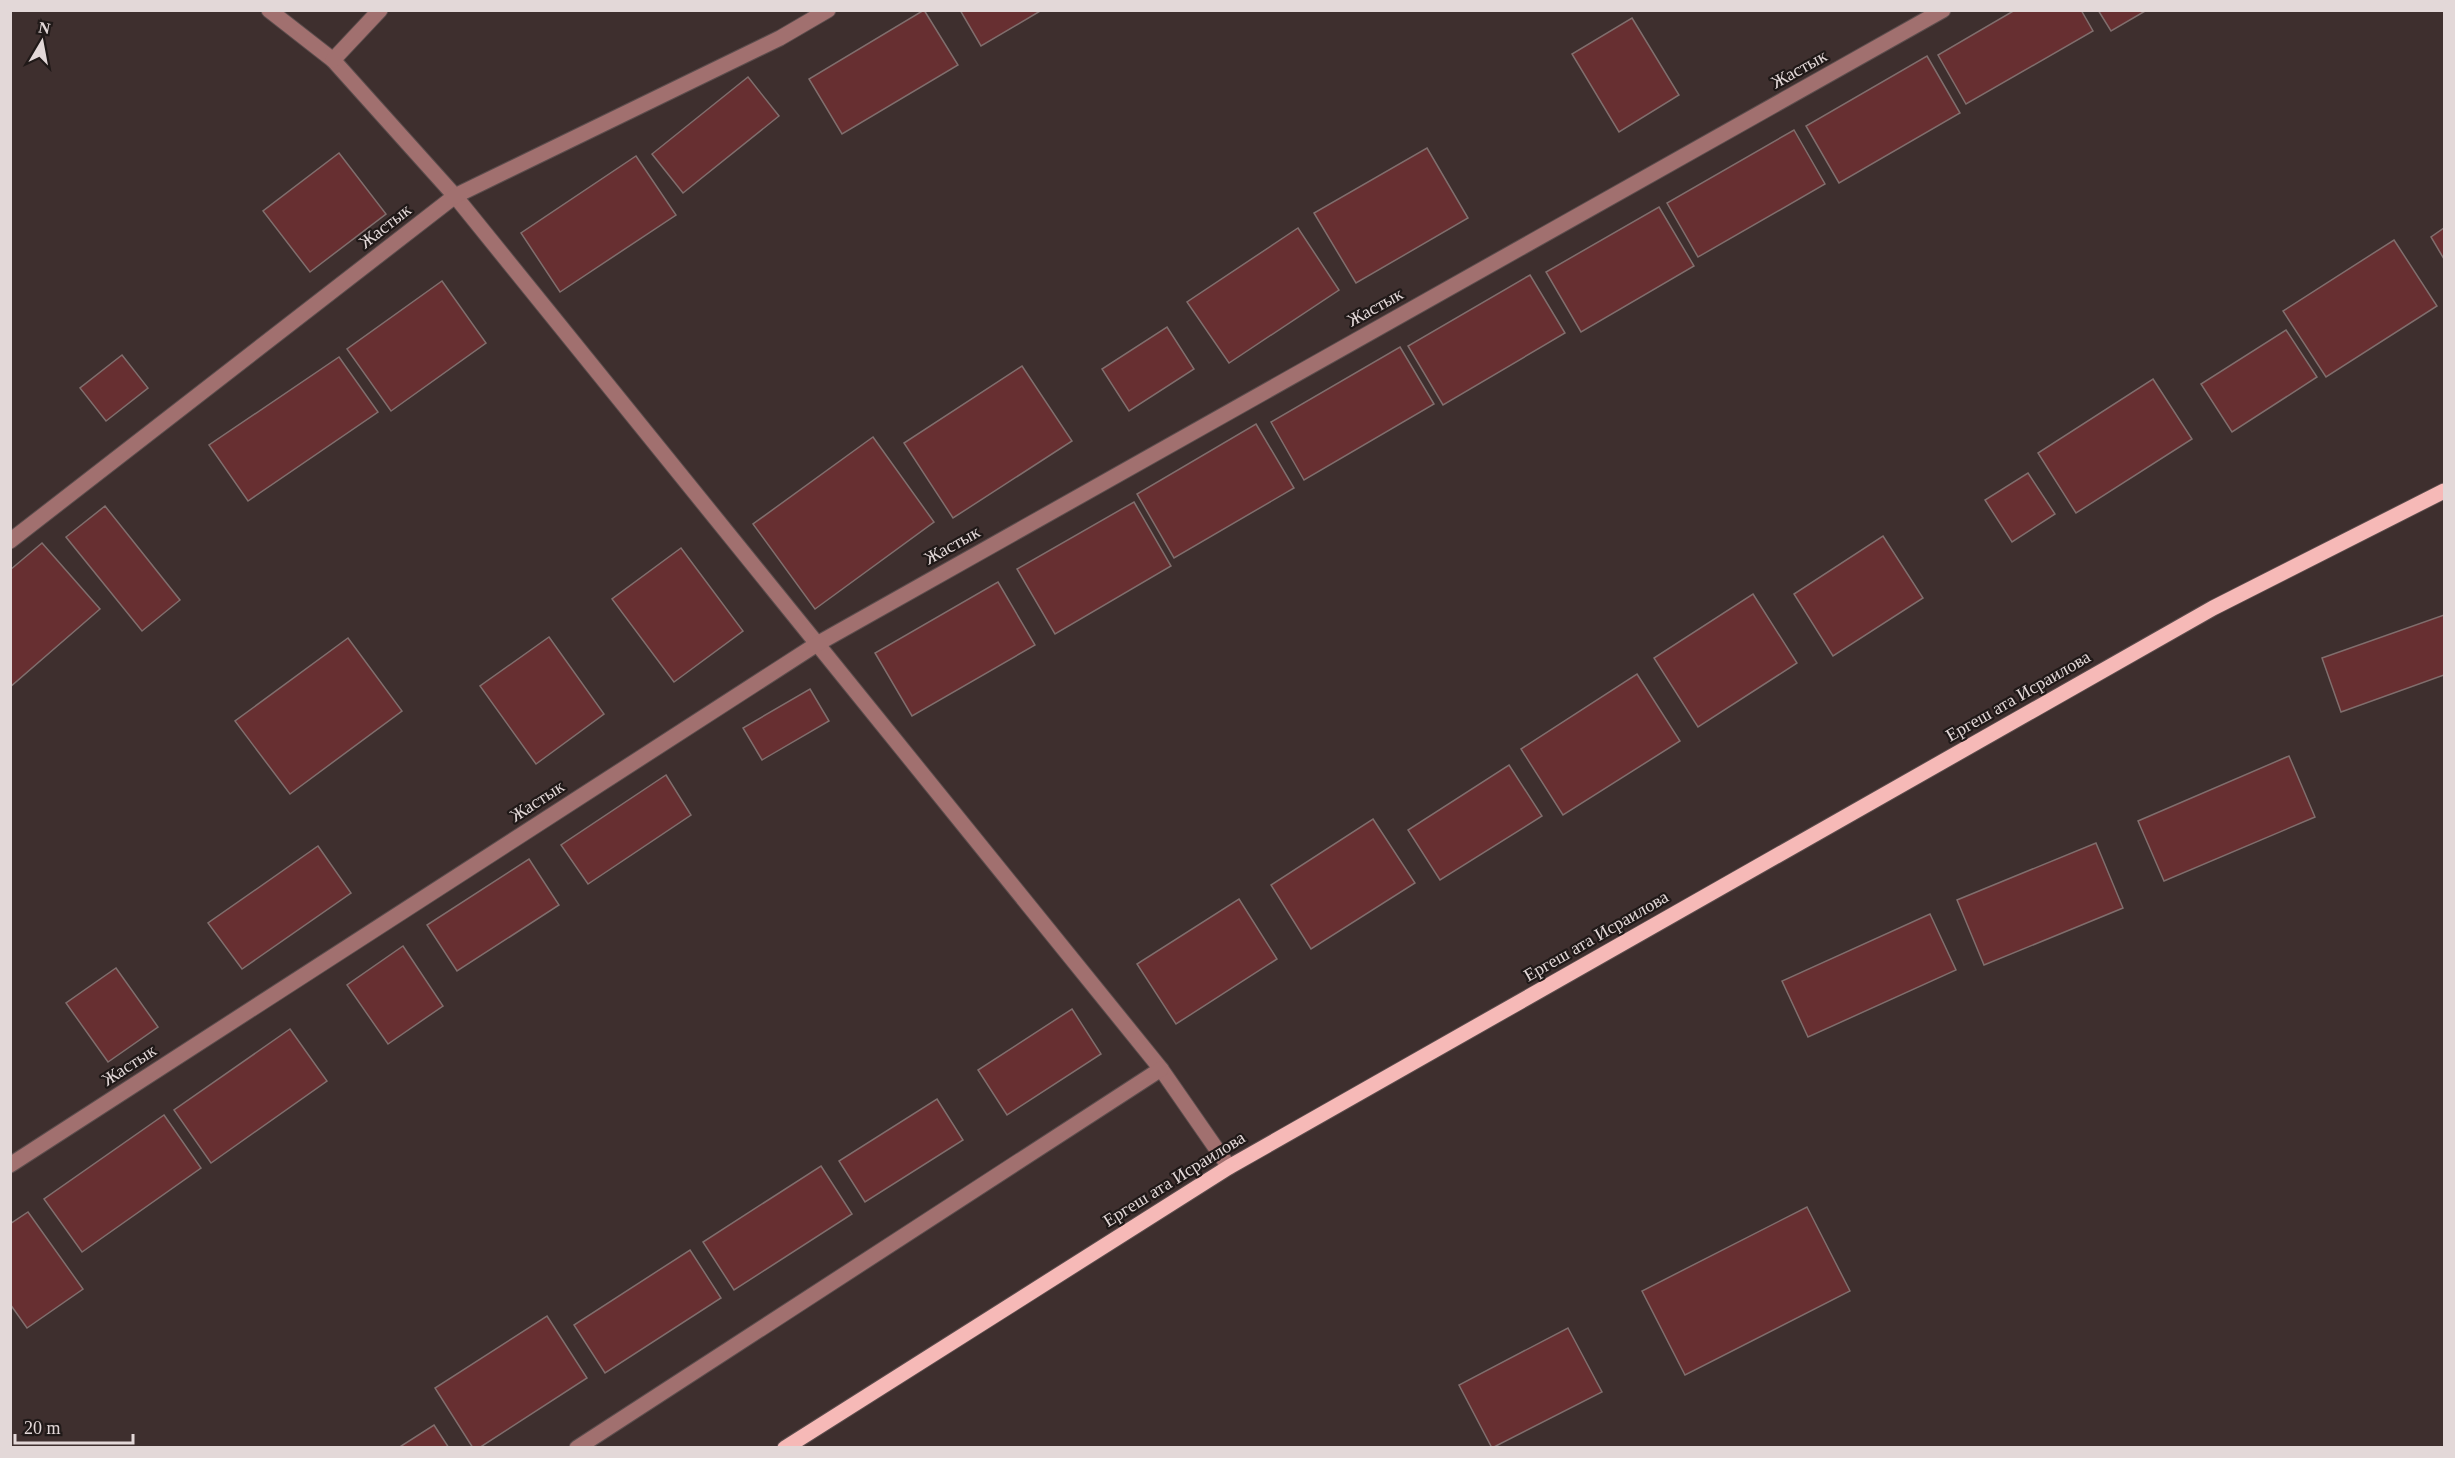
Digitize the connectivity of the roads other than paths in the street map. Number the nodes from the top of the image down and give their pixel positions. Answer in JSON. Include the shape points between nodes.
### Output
{"nodes":[{"id":1,"x":269,"y":10,"type":"edge"},
{"id":2,"x":380,"y":10,"type":"edge"},
{"id":3,"x":828,"y":10,"type":"edge"},
{"id":4,"x":1943,"y":10,"type":"edge"},
{"id":5,"x":333,"y":60,"type":"junction"},
{"id":6,"x":455,"y":196,"type":"junction"},
{"id":7,"x":2445,"y":491,"type":"edge"},
{"id":8,"x":10,"y":541,"type":"edge"},
{"id":9,"x":817,"y":644,"type":"junction"},
{"id":10,"x":1161,"y":1069,"type":"junction"},
{"id":11,"x":10,"y":1165,"type":"edge"},
{"id":12,"x":1229,"y":1167,"type":"junction"},
{"id":13,"x":577,"y":1448,"type":"edge"},
{"id":14,"x":785,"y":1448,"type":"edge"}],
"edges":[{"from":1,"to":5,"type":"street"},
{"from":2,"to":5,"type":"street"},
{"from":3,"to":6,"type":"street","name":"Жастык","via":[[780,38]]},
{"from":4,"to":9,"type":"street","name":"Жастык"},
{"from":5,"to":6,"type":"street"},
{"from":6,"to":8,"type":"street","name":"Жастык"},
{"from":6,"to":9,"type":"street"},
{"from":7,"to":12,"type":"main road","name":"Ергеш ата Исраилова","via":[[2213,608]]},
{"from":9,"to":10,"type":"street"},
{"from":9,"to":11,"type":"street","name":"Жастык"},
{"from":10,"to":12,"type":"street"},
{"from":10,"to":13,"type":"street"},
{"from":12,"to":14,"type":"main road","name":"Ергеш ата Исраилова"}]}
